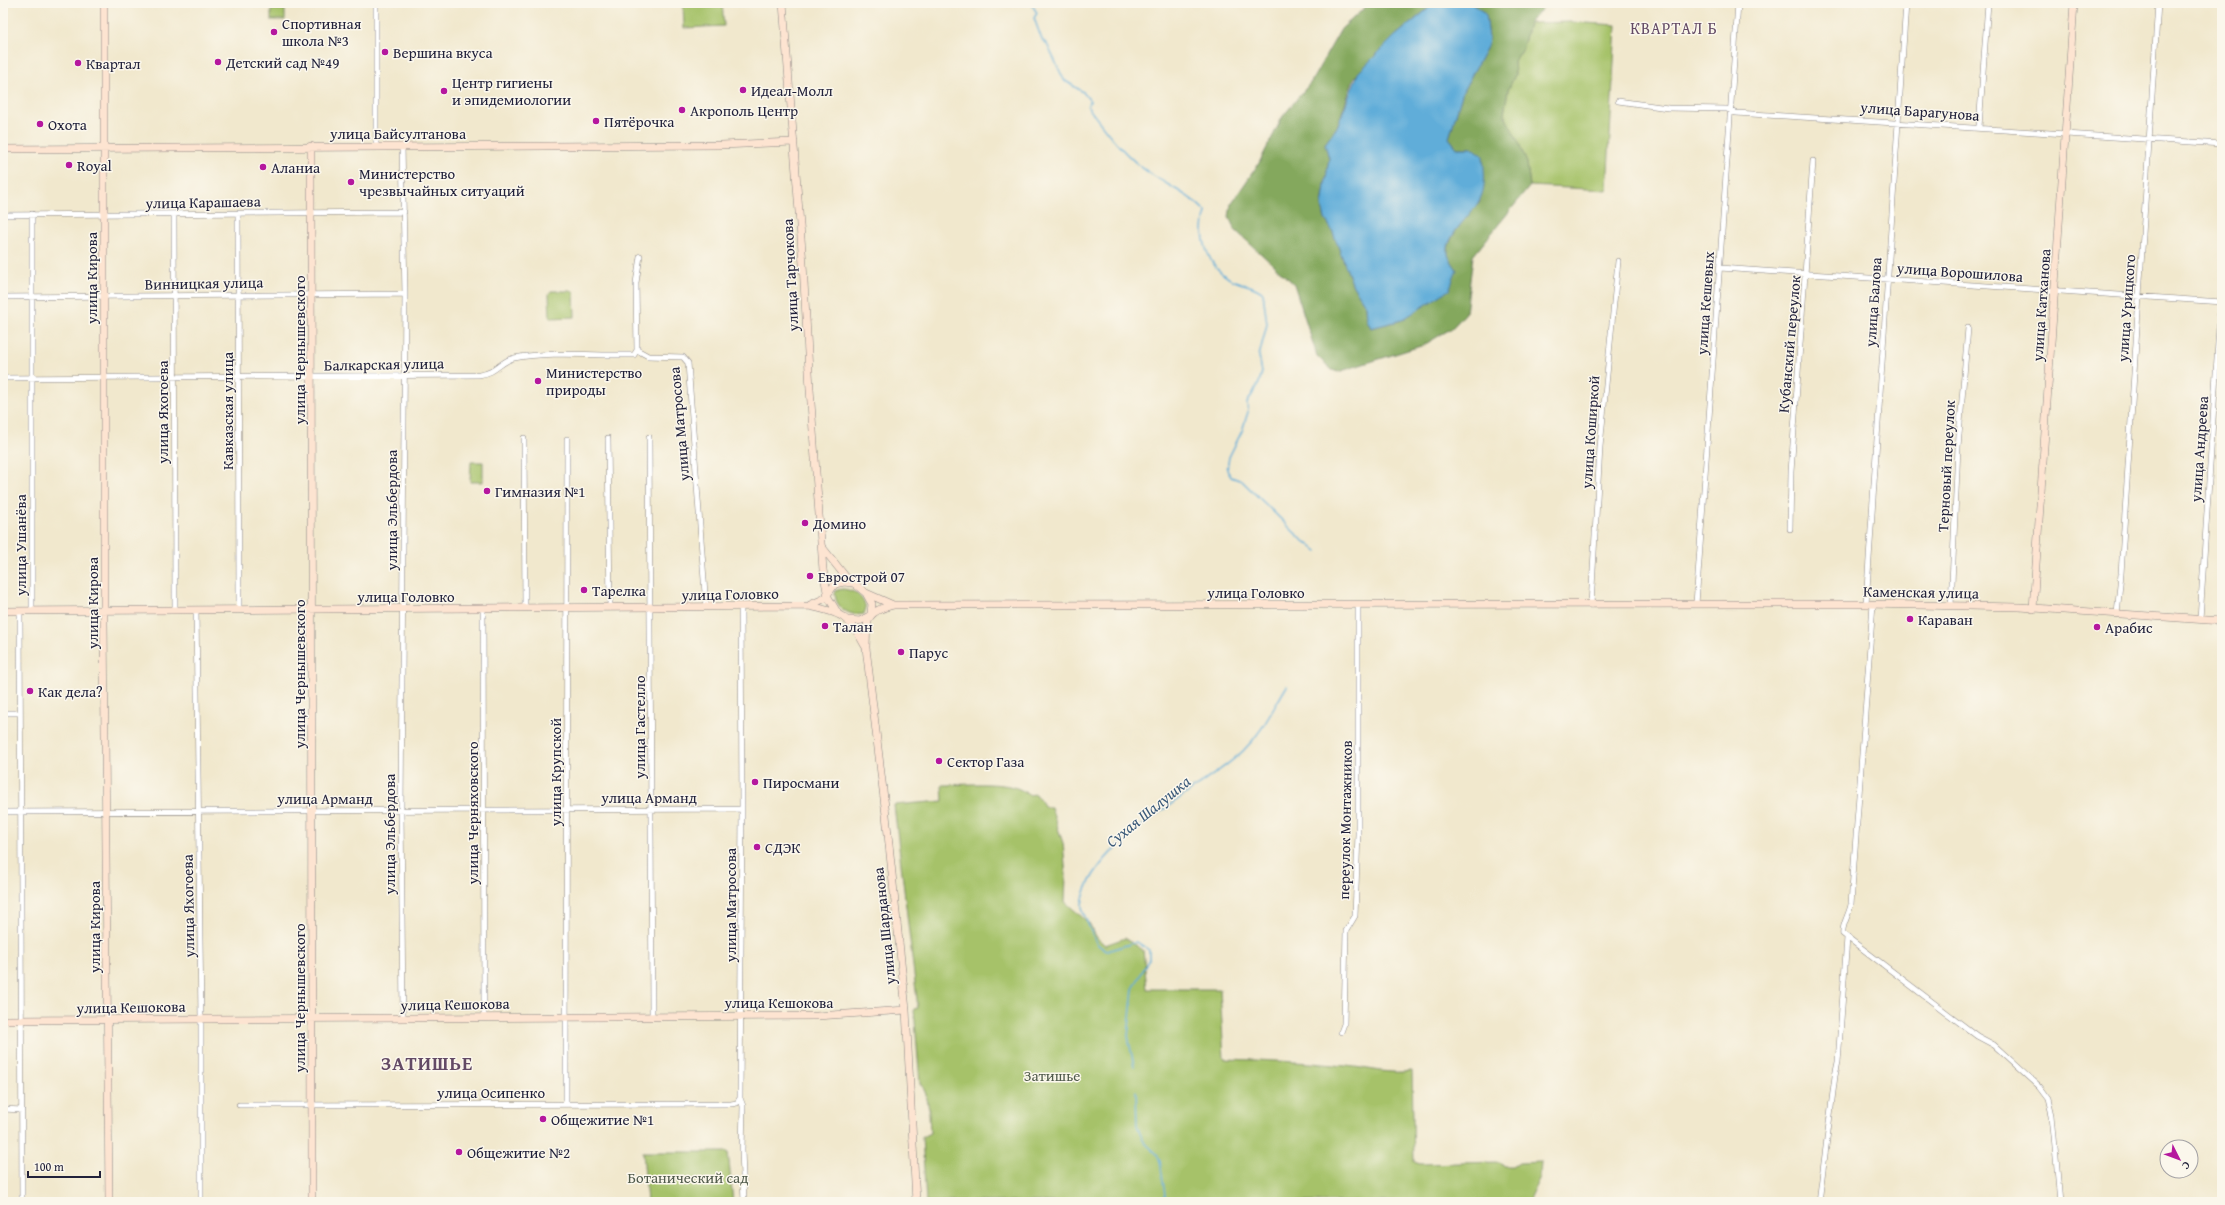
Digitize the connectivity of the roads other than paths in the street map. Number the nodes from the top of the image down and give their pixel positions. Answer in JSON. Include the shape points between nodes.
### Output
{"nodes":[{"id":1,"x":104,"y":3,"type":"edge"},
{"id":2,"x":376,"y":3,"type":"edge"},
{"id":3,"x":783,"y":3,"type":"edge"},
{"id":4,"x":1738,"y":3,"type":"edge"},
{"id":5,"x":1906,"y":3,"type":"edge"},
{"id":6,"x":1988,"y":3,"type":"edge"},
{"id":7,"x":2074,"y":3,"type":"edge"},
{"id":8,"x":2158,"y":3,"type":"edge"},
{"id":9,"x":1618,"y":101,"type":"dead end"},
{"id":10,"x":1731,"y":110,"type":"junction"},
{"id":11,"x":1898,"y":123,"type":"junction"},
{"id":12,"x":1979,"y":127,"type":"junction"},
{"id":13,"x":2065,"y":134,"type":"junction"},
{"id":14,"x":2150,"y":140,"type":"junction"},
{"id":15,"x":794,"y":142,"type":"junction"},
{"id":16,"x":2222,"y":144,"type":"edge"},
{"id":17,"x":311,"y":146,"type":"junction"},
{"id":18,"x":376,"y":146,"type":"junction"},
{"id":19,"x":402,"y":146,"type":"junction"},
{"id":20,"x":104,"y":148,"type":"junction"},
{"id":21,"x":3,"y":149,"type":"edge"},
{"id":22,"x":1813,"y":161,"type":"dead end"},
{"id":23,"x":404,"y":212,"type":"junction"},
{"id":24,"x":238,"y":213,"type":"junction"},
{"id":25,"x":311,"y":213,"type":"junction"},
{"id":26,"x":32,"y":214,"type":"junction"},
{"id":27,"x":104,"y":214,"type":"junction"},
{"id":28,"x":3,"y":215,"type":"edge"},
{"id":29,"x":174,"y":215,"type":"junction"},
{"id":30,"x":640,"y":256,"type":"dead end"},
{"id":31,"x":1618,"y":261,"type":"dead end"},
{"id":32,"x":1720,"y":268,"type":"junction"},
{"id":33,"x":1807,"y":274,"type":"junction"},
{"id":34,"x":1887,"y":280,"type":"junction"},
{"id":35,"x":2222,"y":281,"type":"edge"},
{"id":36,"x":2055,"y":290,"type":"junction"},
{"id":37,"x":311,"y":294,"type":"junction"},
{"id":38,"x":405,"y":294,"type":"junction"},
{"id":39,"x":174,"y":295,"type":"junction"},
{"id":40,"x":240,"y":295,"type":"junction"},
{"id":41,"x":3,"y":296,"type":"edge"},
{"id":42,"x":32,"y":296,"type":"junction"},
{"id":43,"x":104,"y":297,"type":"junction"},
{"id":44,"x":2138,"y":297,"type":"junction"},
{"id":45,"x":2221,"y":302,"type":"edge"},
{"id":46,"x":1968,"y":328,"type":"dead end"},
{"id":47,"x":638,"y":350,"type":"junction"},
{"id":48,"x":403,"y":376,"type":"junction"},
{"id":49,"x":239,"y":377,"type":"junction"},
{"id":50,"x":312,"y":377,"type":"junction"},
{"id":51,"x":3,"y":378,"type":"edge"},
{"id":52,"x":32,"y":378,"type":"junction"},
{"id":53,"x":104,"y":378,"type":"junction"},
{"id":54,"x":174,"y":378,"type":"junction"},
{"id":55,"x":649,"y":437,"type":"dead end"},
{"id":56,"x":524,"y":438,"type":"dead end"},
{"id":57,"x":608,"y":438,"type":"dead end"},
{"id":58,"x":566,"y":439,"type":"dead end"},
{"id":59,"x":1790,"y":529,"type":"dead end"},
{"id":60,"x":821,"y":546,"type":"junction"},
{"id":61,"x":852,"y":583,"type":"junction"},
{"id":62,"x":866,"y":594,"type":"junction"},
{"id":63,"x":827,"y":596,"type":"junction"},
{"id":64,"x":1696,"y":604,"type":"junction"},
{"id":65,"x":1869,"y":604,"type":"junction"},
{"id":66,"x":893,"y":605,"type":"junction"},
{"id":67,"x":1358,"y":605,"type":"junction"},
{"id":68,"x":1591,"y":605,"type":"junction"},
{"id":69,"x":1618,"y":605,"type":"joint"},
{"id":70,"x":741,"y":606,"type":"junction"},
{"id":71,"x":809,"y":606,"type":"junction"},
{"id":72,"x":1950,"y":606,"type":"junction"},
{"id":73,"x":651,"y":607,"type":"junction"},
{"id":74,"x":706,"y":607,"type":"junction"},
{"id":75,"x":402,"y":608,"type":"junction"},
{"id":76,"x":484,"y":608,"type":"junction"},
{"id":77,"x":525,"y":608,"type":"junction"},
{"id":78,"x":567,"y":608,"type":"junction"},
{"id":79,"x":610,"y":608,"type":"junction"},
{"id":80,"x":239,"y":609,"type":"junction"},
{"id":81,"x":313,"y":609,"type":"junction"},
{"id":82,"x":2033,"y":609,"type":"junction"},
{"id":83,"x":105,"y":610,"type":"junction"},
{"id":84,"x":175,"y":610,"type":"junction"},
{"id":85,"x":196,"y":610,"type":"junction"},
{"id":86,"x":3,"y":611,"type":"edge"},
{"id":87,"x":20,"y":611,"type":"junction"},
{"id":88,"x":32,"y":611,"type":"junction"},
{"id":89,"x":837,"y":612,"type":"junction"},
{"id":90,"x":2117,"y":614,"type":"junction"},
{"id":91,"x":870,"y":615,"type":"junction"},
{"id":92,"x":2200,"y":619,"type":"junction"},
{"id":93,"x":849,"y":620,"type":"junction"},
{"id":94,"x":2222,"y":621,"type":"edge"},
{"id":95,"x":866,"y":648,"type":"junction"},
{"id":96,"x":20,"y":712,"type":"junction"},
{"id":97,"x":3,"y":713,"type":"edge"},
{"id":98,"x":651,"y":808,"type":"junction"},
{"id":99,"x":401,"y":809,"type":"junction"},
{"id":100,"x":484,"y":809,"type":"junction"},
{"id":101,"x":567,"y":809,"type":"junction"},
{"id":102,"x":742,"y":809,"type":"junction"},
{"id":103,"x":106,"y":810,"type":"junction"},
{"id":104,"x":199,"y":810,"type":"junction"},
{"id":105,"x":312,"y":810,"type":"junction"},
{"id":106,"x":3,"y":812,"type":"edge"},
{"id":107,"x":21,"y":812,"type":"junction"},
{"id":108,"x":1847,"y":938,"type":"junction"},
{"id":109,"x":906,"y":1010,"type":"junction"},
{"id":110,"x":742,"y":1015,"type":"junction"},
{"id":111,"x":567,"y":1016,"type":"junction"},
{"id":112,"x":652,"y":1016,"type":"junction"},
{"id":113,"x":484,"y":1017,"type":"junction"},
{"id":114,"x":312,"y":1018,"type":"junction"},
{"id":115,"x":403,"y":1018,"type":"junction"},
{"id":116,"x":201,"y":1019,"type":"junction"},
{"id":117,"x":3,"y":1020,"type":"edge"},
{"id":118,"x":22,"y":1020,"type":"junction"},
{"id":119,"x":108,"y":1020,"type":"junction"},
{"id":120,"x":1341,"y":1032,"type":"dead end"},
{"id":121,"x":740,"y":1098,"type":"junction"},
{"id":122,"x":566,"y":1104,"type":"junction"},
{"id":123,"x":239,"y":1105,"type":"dead end"},
{"id":124,"x":312,"y":1106,"type":"junction"},
{"id":125,"x":3,"y":1109,"type":"edge"},
{"id":126,"x":22,"y":1110,"type":"junction"},
{"id":127,"x":22,"y":1202,"type":"edge"},
{"id":128,"x":108,"y":1202,"type":"edge"},
{"id":129,"x":201,"y":1202,"type":"edge"},
{"id":130,"x":312,"y":1202,"type":"edge"},
{"id":131,"x":744,"y":1202,"type":"edge"},
{"id":132,"x":916,"y":1202,"type":"edge"},
{"id":133,"x":1819,"y":1202,"type":"edge"},
{"id":134,"x":2060,"y":1202,"type":"edge"}],
"edges":[{"from":1,"to":20,"type":"street","name":"улица Кирова"},
{"from":2,"to":18,"type":"street"},
{"from":3,"to":15,"type":"street","name":"улица Тарчокова"},
{"from":4,"to":10,"type":"street","name":"улица Кешевых"},
{"from":5,"to":11,"type":"street","name":"улица Балова"},
{"from":6,"to":12,"type":"street"},
{"from":7,"to":13,"type":"street","name":"улица Катханова"},
{"from":8,"to":14,"type":"street","name":"улица Урицкого"},
{"from":9,"to":10,"type":"street","name":"улица Барагунова","via":[[1668,108]]},
{"from":10,"to":11,"type":"street","name":"улица Барагунова"},
{"from":10,"to":32,"type":"street","name":"улица Кешевых"},
{"from":11,"to":12,"type":"street","name":"улица Барагунова"},
{"from":11,"to":34,"type":"street","name":"улица Балова"},
{"from":12,"to":13,"type":"street","name":"улица Барагунова"},
{"from":13,"to":14,"type":"street","name":"улица Барагунова"},
{"from":13,"to":36,"type":"street","name":"улица Катханова"},
{"from":14,"to":16,"type":"street","name":"улица Барагунова"},
{"from":14,"to":44,"type":"street","name":"улица Урицкого"},
{"from":15,"to":19,"type":"street","name":"улица Байсултанова","via":[[721,145]]},
{"from":15,"to":60,"type":"street","name":"улица Тарчокова"},
{"from":17,"to":18,"type":"street","name":"улица Байсултанова"},
{"from":17,"to":20,"type":"street","name":"улица Байсултанова"},
{"from":17,"to":25,"type":"street","name":"улица Чернышевского"},
{"from":18,"to":19,"type":"street","name":"улица Байсултанова"},
{"from":19,"to":23,"type":"street","name":"улица Эльбердова"},
{"from":20,"to":21,"type":"street","name":"улица Байсултанова"},
{"from":20,"to":27,"type":"street","name":"улица Кирова"},
{"from":22,"to":33,"type":"street","name":"Кубанский переулок"},
{"from":23,"to":25,"type":"street","name":"улица Карашаева"},
{"from":23,"to":38,"type":"street","name":"улица Эльбердова"},
{"from":24,"to":25,"type":"street","name":"улица Карашаева"},
{"from":24,"to":29,"type":"street","name":"улица Карашаева"},
{"from":24,"to":40,"type":"street","name":"Кавказская улица"},
{"from":25,"to":37,"type":"street","name":"улица Чернышевского"},
{"from":26,"to":27,"type":"street","name":"улица Карашаева"},
{"from":26,"to":28,"type":"street","name":"улица Карашаева"},
{"from":26,"to":42,"type":"street","name":"улица Ушанёва"},
{"from":27,"to":29,"type":"street","name":"улица Карашаева"},
{"from":27,"to":43,"type":"street","name":"улица Кирова"},
{"from":29,"to":39,"type":"street","name":"улица Яхогоева"},
{"from":30,"to":47,"type":"street","via":[[636,282]]},
{"from":31,"to":68,"type":"street","name":"улица Коширкой","via":[[1600,447]]},
{"from":32,"to":33,"type":"street","name":"улица Ворошилова"},
{"from":32,"to":64,"type":"street","name":"улица Кешевых","via":[[1700,517]]},
{"from":33,"to":34,"type":"street","name":"улица Ворошилова"},
{"from":33,"to":59,"type":"street","name":"Кубанский переулок","via":[[1795,416]]},
{"from":34,"to":36,"type":"street","name":"улица Ворошилова"},
{"from":34,"to":65,"type":"street","name":"улица Балова"},
{"from":35,"to":45,"type":"street","name":"улица Андреева"},
{"from":36,"to":44,"type":"street","name":"улица Ворошилова"},
{"from":36,"to":82,"type":"street","name":"улица Катханова"},
{"from":37,"to":38,"type":"street","name":"Винницкая улица"},
{"from":37,"to":40,"type":"street","name":"Винницкая улица"},
{"from":37,"to":50,"type":"street","name":"улица Чернышевского"},
{"from":38,"to":48,"type":"street","name":"улица Эльбердова"},
{"from":39,"to":40,"type":"street","name":"Винницкая улица"},
{"from":39,"to":43,"type":"street","name":"Винницкая улица"},
{"from":39,"to":54,"type":"street","name":"улица Яхогоева"},
{"from":40,"to":49,"type":"street","name":"Кавказская улица"},
{"from":41,"to":42,"type":"street","name":"Винницкая улица"},
{"from":42,"to":43,"type":"street","name":"Винницкая улица"},
{"from":42,"to":52,"type":"street","name":"улица Ушанёва"},
{"from":43,"to":53,"type":"street","name":"улица Кирова"},
{"from":44,"to":45,"type":"street","name":"улица Ворошилова"},
{"from":44,"to":90,"type":"street","name":"улица Урицкого","via":[[2122,574]]},
{"from":45,"to":92,"type":"street","name":"улица Андреева"},
{"from":46,"to":72,"type":"street","name":"Терновый переулок","via":[[1958,448]]},
{"from":47,"to":48,"type":"street","name":"Балкарская улица","via":[[634,355],[590,354],[512,359],[492,373],[486,374]]},
{"from":47,"to":74,"type":"street","name":"улица Матросова","via":[[648,356],[683,357],[688,363]]},
{"from":48,"to":50,"type":"street","name":"Балкарская улица"},
{"from":48,"to":75,"type":"street","name":"улица Эльбердова"},
{"from":49,"to":50,"type":"street","name":"Балкарская улица"},
{"from":49,"to":54,"type":"street","name":"Балкарская улица"},
{"from":49,"to":80,"type":"street","name":"Кавказская улица"},
{"from":50,"to":81,"type":"street","name":"улица Чернышевского"},
{"from":51,"to":52,"type":"street","name":"Балкарская улица"},
{"from":52,"to":53,"type":"street","name":"Балкарская улица"},
{"from":52,"to":88,"type":"street","name":"улица Ушанёва"},
{"from":53,"to":54,"type":"street","name":"Балкарская улица"},
{"from":53,"to":83,"type":"street","name":"улица Кирова"},
{"from":54,"to":84,"type":"street","name":"улица Яхогоева"},
{"from":55,"to":73,"type":"street","name":"улица Гастелло"},
{"from":56,"to":77,"type":"street"},
{"from":57,"to":79,"type":"street"},
{"from":58,"to":78,"type":"street","name":"улица Крупской"},
{"from":60,"to":61,"type":"street"},
{"from":60,"to":63,"type":"street","name":"улица Тарчокова"},
{"from":61,"to":62,"type":"street"},
{"from":61,"to":63,"type":"street","via":[[835,584]]},
{"from":62,"to":66,"type":"street"},
{"from":62,"to":91,"type":"street","via":[[872,604]]},
{"from":63,"to":71,"type":"street"},
{"from":63,"to":89,"type":"street"},
{"from":64,"to":65,"type":"street","name":"Каменская улица"},
{"from":64,"to":69,"type":"street","name":"Каменская улица"},
{"from":65,"to":72,"type":"street","name":"Каменская улица"},
{"from":65,"to":108,"type":"street","name":"улица Балова","via":[[1851,904],[1849,916],[1842,930]]},
{"from":66,"to":67,"type":"street","name":"улица Головко"},
{"from":66,"to":91,"type":"street","via":[[878,608]]},
{"from":67,"to":68,"type":"street","name":"улица Головко"},
{"from":67,"to":120,"type":"street","name":"переулок Монтажников","via":[[1358,834],[1355,916],[1346,931],[1344,1024]]},
{"from":68,"to":69,"type":"street","name":"улица Головко"},
{"from":70,"to":71,"type":"street","name":"улица Головко"},
{"from":70,"to":74,"type":"street","name":"улица Головко"},
{"from":70,"to":102,"type":"street","name":"улица Матросова"},
{"from":71,"to":89,"type":"street"},
{"from":72,"to":82,"type":"street","name":"Каменская улица"},
{"from":73,"to":74,"type":"street","name":"улица Головко"},
{"from":73,"to":79,"type":"street","name":"улица Головко"},
{"from":73,"to":98,"type":"street","name":"улица Гастелло"},
{"from":75,"to":76,"type":"street","name":"улица Головко"},
{"from":75,"to":81,"type":"street","name":"улица Головко"},
{"from":75,"to":99,"type":"street","name":"улица Эльбердова"},
{"from":76,"to":77,"type":"street","name":"улица Головко"},
{"from":76,"to":100,"type":"street","name":"улица Черняховского"},
{"from":77,"to":78,"type":"street","name":"улица Головко"},
{"from":78,"to":79,"type":"street","name":"улица Головко"},
{"from":78,"to":101,"type":"street","name":"улица Крупской"},
{"from":80,"to":81,"type":"street","name":"улица Головко"},
{"from":80,"to":85,"type":"street","name":"улица Головко"},
{"from":81,"to":105,"type":"street","name":"улица Чернышевского"},
{"from":82,"to":90,"type":"street","name":"Каменская улица"},
{"from":83,"to":84,"type":"street","name":"улица Головко"},
{"from":83,"to":88,"type":"street","name":"улица Головко"},
{"from":83,"to":103,"type":"street","name":"улица Кирова"},
{"from":84,"to":85,"type":"street","name":"улица Головко"},
{"from":85,"to":104,"type":"street","name":"улица Яхогоева"},
{"from":86,"to":87,"type":"street","name":"улица Головко"},
{"from":87,"to":88,"type":"street","name":"улица Головко"},
{"from":87,"to":96,"type":"street"},
{"from":89,"to":93,"type":"street"},
{"from":90,"to":92,"type":"street","name":"Каменская улица"},
{"from":91,"to":93,"type":"street","via":[[860,621]]},
{"from":91,"to":95,"type":"street"},
{"from":92,"to":94,"type":"street","name":"Каменская улица"},
{"from":93,"to":95,"type":"street","via":[[855,626]]},
{"from":95,"to":109,"type":"street","name":"улица Шарданова"},
{"from":96,"to":97,"type":"street"},
{"from":96,"to":107,"type":"street"},
{"from":98,"to":101,"type":"street","name":"улица Арманд"},
{"from":98,"to":102,"type":"street","name":"улица Арманд"},
{"from":98,"to":112,"type":"street","name":"улица Гастелло"},
{"from":99,"to":100,"type":"street","name":"улица Арманд"},
{"from":99,"to":105,"type":"street","name":"улица Арманд"},
{"from":99,"to":115,"type":"street","name":"улица Эльбердова"},
{"from":100,"to":101,"type":"street","name":"улица Арманд"},
{"from":100,"to":113,"type":"street","name":"улица Черняховского"},
{"from":101,"to":111,"type":"street","name":"улица Крупской"},
{"from":102,"to":110,"type":"street","name":"улица Матросова"},
{"from":103,"to":104,"type":"street","name":"улица Арманд"},
{"from":103,"to":107,"type":"street","name":"улица Арманд"},
{"from":103,"to":119,"type":"street","name":"улица Кирова"},
{"from":104,"to":105,"type":"street","name":"улица Арманд"},
{"from":104,"to":116,"type":"street","name":"улица Яхогоева"},
{"from":105,"to":114,"type":"street","name":"улица Чернышевского"},
{"from":106,"to":107,"type":"street","name":"улица Арманд"},
{"from":107,"to":118,"type":"street"},
{"from":108,"to":133,"type":"street","via":[[1838,1062]]},
{"from":108,"to":134,"type":"street","via":[[1977,1036],[1994,1045],[2039,1086],[2051,1104]]},
{"from":109,"to":110,"type":"street","name":"улица Кешокова","via":[[817,1016]]},
{"from":109,"to":132,"type":"street","name":"улица Шарданова"},
{"from":110,"to":112,"type":"street","name":"улица Кешокова"},
{"from":110,"to":121,"type":"street","name":"улица Матросова"},
{"from":111,"to":112,"type":"street","name":"улица Кешокова"},
{"from":111,"to":113,"type":"street","name":"улица Кешокова"},
{"from":111,"to":122,"type":"street","name":"улица Крупской"},
{"from":113,"to":115,"type":"street","name":"улица Кешокова"},
{"from":114,"to":115,"type":"street","name":"улица Кешокова"},
{"from":114,"to":116,"type":"street","name":"улица Кешокова"},
{"from":114,"to":124,"type":"street","name":"улица Чернышевского"},
{"from":116,"to":119,"type":"street","name":"улица Кешокова"},
{"from":116,"to":129,"type":"street","name":"улица Яхогоева"},
{"from":117,"to":118,"type":"street","name":"улица Кешокова"},
{"from":118,"to":119,"type":"street","name":"улица Кешокова"},
{"from":118,"to":126,"type":"street"},
{"from":119,"to":128,"type":"street","name":"улица Кирова"},
{"from":121,"to":122,"type":"street","name":"улица Осипенко","via":[[731,1104]]},
{"from":121,"to":131,"type":"street","name":"улица Матросова","via":[[744,1106]]},
{"from":122,"to":124,"type":"street","name":"улица Осипенко"},
{"from":123,"to":124,"type":"street","name":"улица Осипенко"},
{"from":124,"to":130,"type":"street","name":"улица Чернышевского"},
{"from":125,"to":126,"type":"street"},
{"from":126,"to":127,"type":"street"}]}
